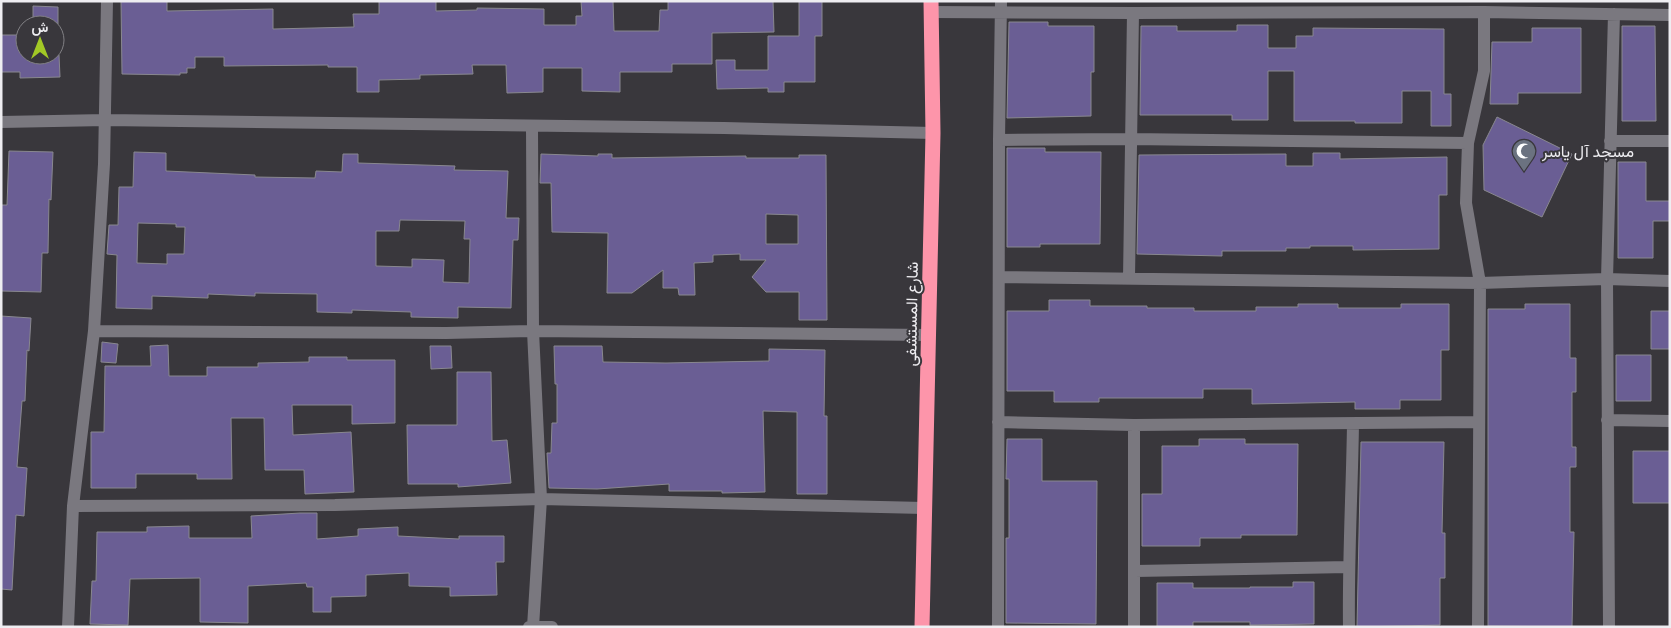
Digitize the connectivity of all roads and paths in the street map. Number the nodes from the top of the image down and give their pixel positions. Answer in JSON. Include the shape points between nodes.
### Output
{"nodes":[{"id":1,"x":107,"y":1,"type":"edge"},
{"id":2,"x":1001,"y":6,"type":"edge"},
{"id":3,"x":931,"y":7,"type":"edge"},
{"id":4,"x":1484,"y":12,"type":"junction"},
{"id":5,"x":1133,"y":13,"type":"junction"},
{"id":6,"x":1614,"y":14,"type":"junction"},
{"id":7,"x":1670,"y":15,"type":"edge"},
{"id":8,"x":106,"y":120,"type":"junction"},
{"id":9,"x":1,"y":122,"type":"edge"},
{"id":10,"x":532,"y":127,"type":"junction"},
{"id":11,"x":933,"y":133,"type":"junction"},
{"id":12,"x":1130,"y":139,"type":"junction"},
{"id":13,"x":999,"y":140,"type":"junction"},
{"id":14,"x":1610,"y":141,"type":"junction"},
{"id":15,"x":1670,"y":141,"type":"edge"},
{"id":16,"x":1468,"y":143,"type":"junction"},
{"id":17,"x":999,"y":277,"type":"junction"},
{"id":18,"x":1129,"y":278,"type":"junction"},
{"id":19,"x":1607,"y":279,"type":"junction"},
{"id":20,"x":1670,"y":281,"type":"edge"},
{"id":21,"x":1480,"y":283,"type":"junction"},
{"id":22,"x":94,"y":331,"type":"junction"},
{"id":23,"x":533,"y":331,"type":"junction"},
{"id":24,"x":928,"y":335,"type":"junction"},
{"id":25,"x":1607,"y":420,"type":"junction"},
{"id":26,"x":1670,"y":421,"type":"edge"},
{"id":27,"x":998,"y":422,"type":"junction"},
{"id":28,"x":1478,"y":422,"type":"junction"},
{"id":29,"x":1353,"y":424,"type":"junction"},
{"id":30,"x":1134,"y":425,"type":"junction"},
{"id":31,"x":541,"y":499,"type":"junction"},
{"id":32,"x":73,"y":506,"type":"junction"},
{"id":33,"x":924,"y":508,"type":"junction"},
{"id":34,"x":1348,"y":567,"type":"junction"},
{"id":35,"x":1135,"y":571,"type":"junction"},
{"id":36,"x":532,"y":626,"type":"edge"},
{"id":37,"x":68,"y":627,"type":"edge"},
{"id":38,"x":552,"y":627,"type":"edge"},
{"id":39,"x":922,"y":627,"type":"edge"},
{"id":40,"x":998,"y":627,"type":"edge"},
{"id":41,"x":1134,"y":627,"type":"edge"},
{"id":42,"x":1349,"y":627,"type":"edge"},
{"id":43,"x":1478,"y":627,"type":"edge"},
{"id":44,"x":1609,"y":627,"type":"edge"}],
"edges":[{"from":1,"to":8,"type":"street"},
{"from":2,"to":3,"type":"street"},
{"from":2,"to":5,"type":"street"},
{"from":2,"to":13,"type":"street"},
{"from":3,"to":11,"type":"highway","name":"شارع المستشفى"},
{"from":4,"to":5,"type":"street"},
{"from":4,"to":6,"type":"street"},
{"from":4,"to":16,"type":"street","via":[[1484,71]]},
{"from":5,"to":12,"type":"street"},
{"from":6,"to":7,"type":"street"},
{"from":6,"to":14,"type":"street"},
{"from":8,"to":9,"type":"street"},
{"from":8,"to":10,"type":"street"},
{"from":8,"to":22,"type":"street"},
{"from":10,"to":11,"type":"street"},
{"from":10,"to":23,"type":"street"},
{"from":11,"to":24,"type":"highway","name":"شارع المستشفى"},
{"from":12,"to":13,"type":"street"},
{"from":12,"to":16,"type":"street"},
{"from":12,"to":18,"type":"street"},
{"from":13,"to":17,"type":"street"},
{"from":14,"to":15,"type":"street"},
{"from":14,"to":19,"type":"street"},
{"from":16,"to":21,"type":"street","via":[[1466,202]]},
{"from":17,"to":18,"type":"street"},
{"from":17,"to":27,"type":"street"},
{"from":18,"to":21,"type":"street"},
{"from":19,"to":20,"type":"street"},
{"from":19,"to":21,"type":"street"},
{"from":19,"to":25,"type":"street"},
{"from":21,"to":28,"type":"street"},
{"from":22,"to":23,"type":"street"},
{"from":22,"to":32,"type":"street"},
{"from":23,"to":24,"type":"street"},
{"from":23,"to":31,"type":"street"},
{"from":24,"to":33,"type":"highway","name":"شارع المستشفى"},
{"from":25,"to":26,"type":"street"},
{"from":25,"to":44,"type":"street"},
{"from":27,"to":30,"type":"street"},
{"from":27,"to":40,"type":"street"},
{"from":28,"to":29,"type":"street"},
{"from":28,"to":43,"type":"street"},
{"from":29,"to":30,"type":"street"},
{"from":29,"to":34,"type":"street"},
{"from":30,"to":35,"type":"street"},
{"from":31,"to":32,"type":"street","via":[[336,505]]},
{"from":31,"to":33,"type":"street"},
{"from":31,"to":36,"type":"street"},
{"from":32,"to":37,"type":"street"},
{"from":33,"to":39,"type":"highway","name":"شارع المستشفى"},
{"from":34,"to":35,"type":"street"},
{"from":34,"to":42,"type":"street"},
{"from":35,"to":41,"type":"street"},
{"from":36,"to":38,"type":"street"}]}
